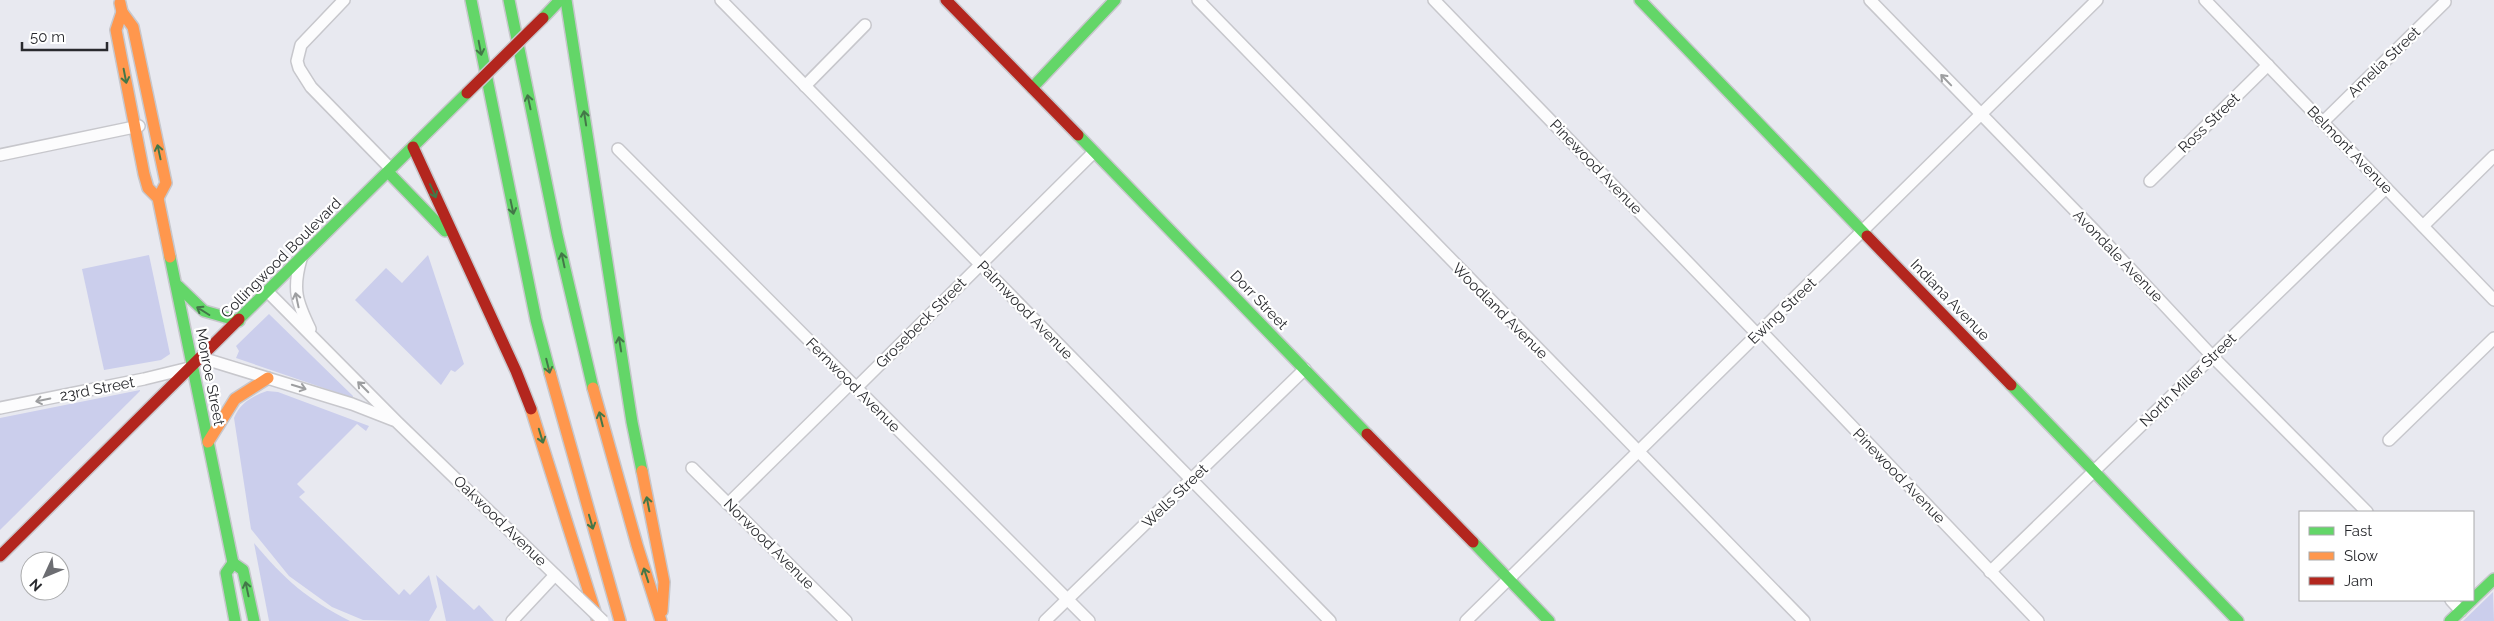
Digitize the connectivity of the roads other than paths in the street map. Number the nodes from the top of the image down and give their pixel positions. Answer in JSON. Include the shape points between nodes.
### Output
{"nodes":[{"id":1,"x":119,"y":0,"type":"edge"},
{"id":2,"x":344,"y":0,"type":"edge"},
{"id":3,"x":471,"y":0,"type":"edge"},
{"id":4,"x":509,"y":0,"type":"edge"},
{"id":5,"x":560,"y":0,"type":"edge"},
{"id":6,"x":566,"y":0,"type":"edge"},
{"id":7,"x":720,"y":0,"type":"edge"},
{"id":8,"x":946,"y":0,"type":"edge"},
{"id":9,"x":1115,"y":0,"type":"edge"},
{"id":10,"x":1198,"y":0,"type":"edge"},
{"id":11,"x":1434,"y":0,"type":"edge"},
{"id":12,"x":1640,"y":0,"type":"edge"},
{"id":13,"x":1657,"y":0,"type":"edge"},
{"id":14,"x":1870,"y":0,"type":"edge"},
{"id":15,"x":2097,"y":0,"type":"edge"},
{"id":16,"x":2206,"y":0,"type":"edge"},
{"id":17,"x":2446,"y":2,"type":"dead end"},
{"id":18,"x":1648,"y":9,"type":"junction"},
{"id":19,"x":122,"y":12,"type":"junction"},
{"id":20,"x":865,"y":25,"type":"dead end"},
{"id":21,"x":2268,"y":65,"type":"junction"},
{"id":22,"x":805,"y":86,"type":"junction"},
{"id":23,"x":1032,"y":88,"type":"junction"},
{"id":24,"x":1980,"y":115,"type":"junction"},
{"id":25,"x":2323,"y":122,"type":"junction"},
{"id":26,"x":153,"y":123,"type":"junction"},
{"id":27,"x":135,"y":127,"type":"junction"},
{"id":28,"x":413,"y":147,"type":"junction"},
{"id":29,"x":618,"y":149,"type":"dead end"},
{"id":30,"x":1094,"y":152,"type":"junction"},
{"id":31,"x":0,"y":155,"type":"edge"},
{"id":32,"x":2494,"y":156,"type":"edge"},
{"id":33,"x":390,"y":170,"type":"junction"},
{"id":34,"x":2150,"y":181,"type":"dead end"},
{"id":35,"x":2386,"y":188,"type":"junction"},
{"id":36,"x":158,"y":198,"type":"junction"},
{"id":37,"x":2424,"y":226,"type":"junction"},
{"id":38,"x":1862,"y":231,"type":"junction"},
{"id":39,"x":456,"y":242,"type":"junction"},
{"id":40,"x":301,"y":258,"type":"junction"},
{"id":41,"x":980,"y":264,"type":"junction"},
{"id":42,"x":176,"y":284,"type":"junction"},
{"id":43,"x":268,"y":292,"type":"junction"},
{"id":44,"x":2494,"y":300,"type":"edge"},
{"id":45,"x":239,"y":321,"type":"junction"},
{"id":46,"x":1759,"y":333,"type":"junction"},
{"id":47,"x":314,"y":338,"type":"junction"},
{"id":48,"x":2494,"y":338,"type":"edge"},
{"id":49,"x":2212,"y":356,"type":"junction"},
{"id":50,"x":202,"y":358,"type":"junction"},
{"id":51,"x":193,"y":366,"type":"junction"},
{"id":52,"x":1305,"y":369,"type":"junction"},
{"id":53,"x":268,"y":378,"type":"junction"},
{"id":54,"x":853,"y":385,"type":"junction"},
{"id":55,"x":0,"y":408,"type":"edge"},
{"id":56,"x":397,"y":422,"type":"junction"},
{"id":57,"x":2389,"y":440,"type":"dead end"},
{"id":58,"x":208,"y":442,"type":"junction"},
{"id":59,"x":1639,"y":451,"type":"junction"},
{"id":60,"x":692,"y":468,"type":"dead end"},
{"id":61,"x":2094,"y":471,"type":"junction"},
{"id":62,"x":1192,"y":480,"type":"junction"},
{"id":63,"x":728,"y":504,"type":"junction"},
{"id":64,"x":2366,"y":511,"type":"edge"},
{"id":65,"x":0,"y":556,"type":"edge"},
{"id":66,"x":233,"y":563,"type":"junction"},
{"id":67,"x":1990,"y":572,"type":"junction"},
{"id":68,"x":555,"y":575,"type":"junction"},
{"id":69,"x":1509,"y":579,"type":"junction"},
{"id":70,"x":2493,"y":580,"type":"edge"},
{"id":71,"x":1068,"y":599,"type":"junction"},
{"id":72,"x":2474,"y":599,"type":"edge"},
{"id":73,"x":2452,"y":601,"type":"edge"},
{"id":74,"x":2472,"y":601,"type":"edge"},
{"id":75,"x":2461,"y":611,"type":"junction"},
{"id":76,"x":235,"y":621,"type":"edge"},
{"id":77,"x":254,"y":621,"type":"edge"},
{"id":78,"x":512,"y":621,"type":"edge"},
{"id":79,"x":598,"y":621,"type":"edge"},
{"id":80,"x":603,"y":621,"type":"edge"},
{"id":81,"x":620,"y":621,"type":"edge"},
{"id":82,"x":661,"y":621,"type":"edge"},
{"id":83,"x":846,"y":621,"type":"edge"},
{"id":84,"x":1045,"y":621,"type":"edge"},
{"id":85,"x":1089,"y":621,"type":"edge"},
{"id":86,"x":1330,"y":621,"type":"edge"},
{"id":87,"x":1466,"y":621,"type":"edge"},
{"id":88,"x":1549,"y":621,"type":"edge"},
{"id":89,"x":1804,"y":621,"type":"edge"},
{"id":90,"x":2038,"y":621,"type":"edge"},
{"id":91,"x":2238,"y":621,"type":"edge"},
{"id":92,"x":2450,"y":621,"type":"edge"}],
"edges":[{"from":1,"to":19,"type":"main road","name":"Monroe Street"},
{"from":2,"to":33,"type":"street","via":[[306,38],[297,61],[301,74],[311,87]]},
{"from":3,"to":81,"type":"main road","one_way":true,"via":[[536,320]]},
{"from":82,"to":4,"type":"main road","one_way":true,"via":[[604,431],[570,291]]},
{"from":5,"to":28,"type":"main road","name":"Collingwood Boulevard","bridge":true},
{"from":82,"to":6,"type":"main road","one_way":true,"via":[[664,582],[632,422]]},
{"from":7,"to":22,"type":"street","name":"Palmwood Avenue"},
{"from":8,"to":23,"type":"main road","name":"Dorr Street"},
{"from":9,"to":23,"type":"main road"},
{"from":10,"to":59,"type":"street","name":"Woodland Avenue"},
{"from":11,"to":46,"type":"street","name":"Pinewood Avenue"},
{"from":12,"to":18,"type":"main road","name":"Indiana Avenue"},
{"from":13,"to":18,"type":"street"},
{"from":24,"to":14,"type":"street","name":"Avondale Avenue","one_way":true},
{"from":15,"to":24,"type":"street","name":"Ewing Street"},
{"from":16,"to":21,"type":"street","name":"Belmont Avenue"},
{"from":17,"to":25,"type":"street","name":"Amelia Street"},
{"from":18,"to":38,"type":"main road","name":"Indiana Avenue"},
{"from":19,"to":26,"type":"main road","name":"Monroe Street","via":[[132,27]]},
{"from":19,"to":27,"type":"main road","name":"Monroe Street","one_way":true,"via":[[116,30]]},
{"from":20,"to":22,"type":"street"},
{"from":21,"to":25,"type":"street","name":"Belmont Avenue"},
{"from":21,"to":34,"type":"street","name":"Ross Street"},
{"from":22,"to":41,"type":"street","name":"Palmwood Avenue"},
{"from":23,"to":30,"type":"main road","name":"Dorr Street"},
{"from":24,"to":38,"type":"street","name":"Ewing Street"},
{"from":24,"to":49,"type":"street","name":"Avondale Avenue"},
{"from":25,"to":35,"type":"street","name":"Belmont Avenue"},
{"from":26,"to":27,"type":"street"},
{"from":36,"to":26,"type":"main road","name":"Monroe Street","one_way":true,"via":[[166,184]]},
{"from":27,"to":31,"type":"street"},
{"from":27,"to":36,"type":"main road","name":"Monroe Street","via":[[148,188]]},
{"from":28,"to":33,"type":"main road","name":"Collingwood Boulevard"},
{"from":28,"to":39,"type":"main road","one_way":true},
{"from":29,"to":54,"type":"street","name":"Fernwood Avenue"},
{"from":30,"to":41,"type":"street","name":"Grosebeck Street"},
{"from":30,"to":52,"type":"main road","name":"Dorr Street"},
{"from":32,"to":37,"type":"street"},
{"from":33,"to":39,"type":"main road"},
{"from":33,"to":40,"type":"main road","name":"Collingwood Boulevard"},
{"from":35,"to":37,"type":"street","name":"Belmont Avenue"},
{"from":35,"to":49,"type":"street","name":"North Miller Street"},
{"from":36,"to":42,"type":"main road","name":"Monroe Street"},
{"from":37,"to":44,"type":"street","name":"Belmont Avenue"},
{"from":38,"to":46,"type":"street","name":"Ewing Street"},
{"from":38,"to":61,"type":"main road","name":"Indiana Avenue"},
{"from":39,"to":79,"type":"main road","one_way":true,"via":[[516,371],[537,425]]},
{"from":40,"to":43,"type":"main road","name":"Collingwood Boulevard"},
{"from":47,"to":40,"type":"street","name":"Oakwood Avenue","one_way":true,"via":[[296,296]]},
{"from":41,"to":54,"type":"street","name":"Grosebeck Street"},
{"from":41,"to":62,"type":"street","name":"Palmwood Avenue"},
{"from":45,"to":42,"type":"main road","one_way":true,"via":[[208,314]]},
{"from":42,"to":51,"type":"main road","name":"Monroe Street"},
{"from":43,"to":45,"type":"main road","name":"Collingwood Boulevard"},
{"from":43,"to":47,"type":"street","name":"Oakwood Avenue"},
{"from":45,"to":50,"type":"main road","name":"Collingwood Boulevard"},
{"from":46,"to":59,"type":"street","name":"Ewing Street"},
{"from":46,"to":67,"type":"street","name":"Pinewood Avenue"},
{"from":56,"to":47,"type":"street","name":"Oakwood Avenue","one_way":true},
{"from":48,"to":57,"type":"street"},
{"from":49,"to":61,"type":"street","name":"North Miller Street"},
{"from":49,"to":64,"type":"street","name":"Avondale Avenue"},
{"from":50,"to":51,"type":"main road","name":"Collingwood Boulevard"},
{"from":50,"to":53,"type":"street","name":"Oakwood Avenue"},
{"from":51,"to":55,"type":"street","name":"23rd Street","one_way":true},
{"from":51,"to":58,"type":"main road","name":"Monroe Street"},
{"from":51,"to":65,"type":"main road","name":"Collingwood Boulevard"},
{"from":52,"to":62,"type":"street","name":"Wells Street"},
{"from":52,"to":69,"type":"main road","name":"Dorr Street"},
{"from":53,"to":56,"type":"street","name":"Oakwood Avenue","one_way":true,"via":[[352,404]]},
{"from":53,"to":58,"type":"main road","via":[[235,399]]},
{"from":54,"to":63,"type":"street","name":"Grosebeck Street"},
{"from":54,"to":71,"type":"street","name":"Fernwood Avenue"},
{"from":56,"to":68,"type":"street","name":"Oakwood Avenue"},
{"from":58,"to":66,"type":"main road","name":"Monroe Street"},
{"from":59,"to":69,"type":"street","name":"Ewing Street"},
{"from":59,"to":89,"type":"street","name":"Woodland Avenue"},
{"from":60,"to":63,"type":"street","name":"Norwood Avenue"},
{"from":61,"to":67,"type":"street","name":"North Miller Street"},
{"from":61,"to":91,"type":"main road","name":"Indiana Avenue"},
{"from":62,"to":71,"type":"street","name":"Wells Street"},
{"from":62,"to":86,"type":"street","name":"Palmwood Avenue"},
{"from":63,"to":83,"type":"street","name":"Norwood Avenue"},
{"from":66,"to":76,"type":"main road","name":"Monroe Street","via":[[226,573]]},
{"from":77,"to":66,"type":"main road","name":"Monroe Street","one_way":true,"via":[[243,570]]},
{"from":67,"to":90,"type":"street","name":"Pinewood Avenue"},
{"from":68,"to":78,"type":"street"},
{"from":68,"to":80,"type":"street","name":"Oakwood Avenue","bridge":true},
{"from":69,"to":87,"type":"street","name":"Ewing Street"},
{"from":69,"to":88,"type":"main road","name":"Dorr Street"},
{"from":70,"to":72,"type":"main road"},
{"from":71,"to":84,"type":"street","name":"Wells Street"},
{"from":71,"to":85,"type":"street","name":"Fernwood Avenue"},
{"from":73,"to":75,"type":"street"},
{"from":74,"to":75,"type":"main road"},
{"from":75,"to":92,"type":"main road"}]}
